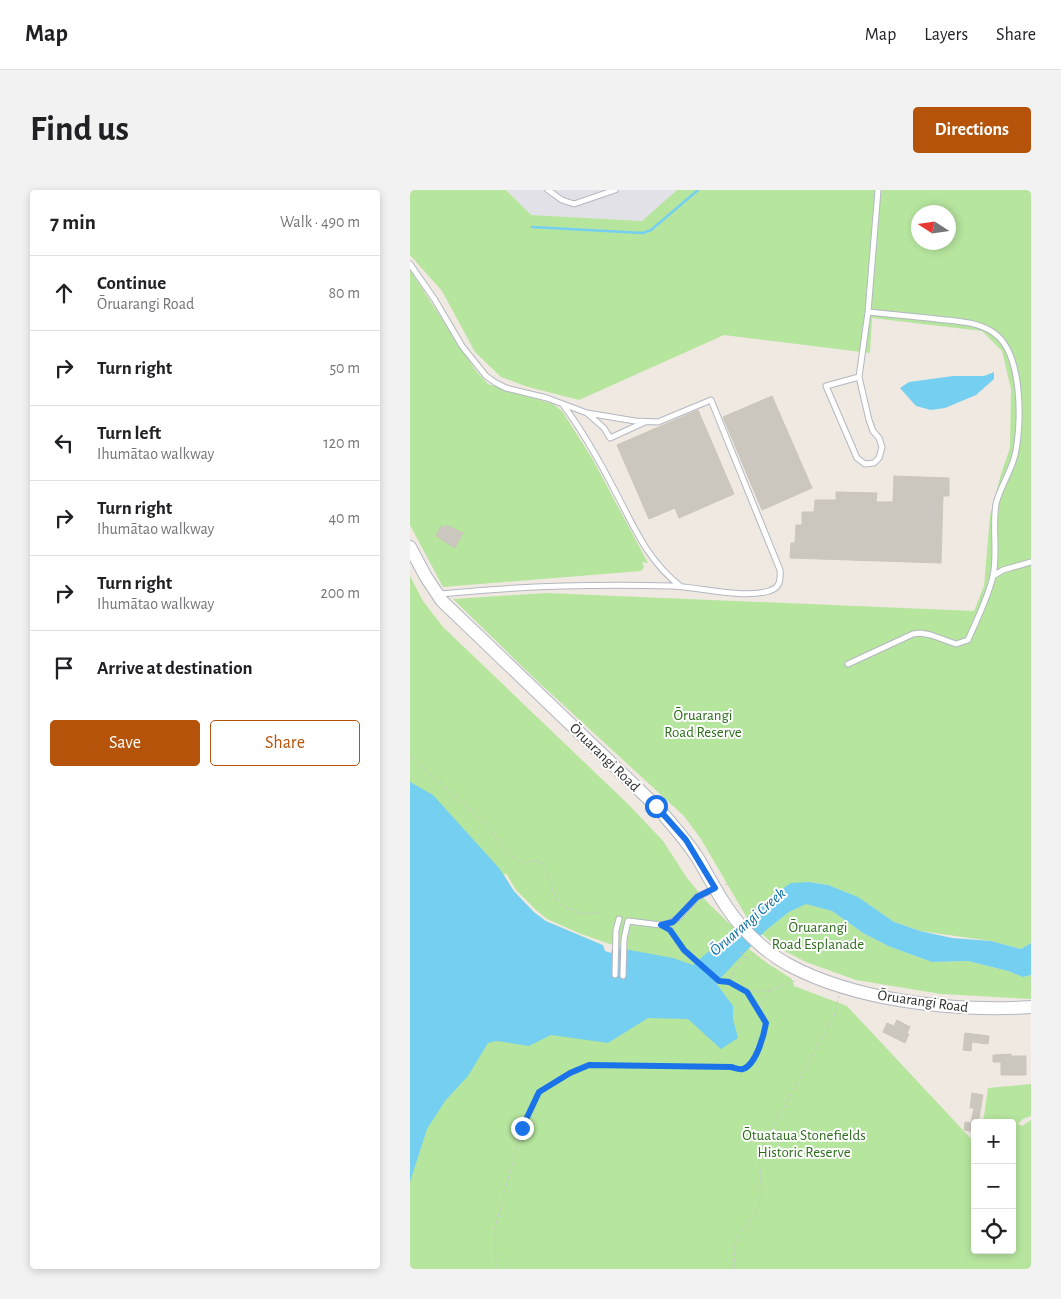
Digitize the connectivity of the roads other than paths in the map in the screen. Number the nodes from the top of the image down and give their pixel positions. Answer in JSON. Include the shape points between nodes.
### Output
{"nodes":[{"id":1,"x":548,"y":190,"type":"edge"},
{"id":2,"x":615,"y":190,"type":"edge"},
{"id":3,"x":878,"y":190,"type":"edge"},
{"id":4,"x":410,"y":264,"type":"edge"},
{"id":5,"x":868,"y":312,"type":"junction"},
{"id":6,"x":859,"y":377,"type":"junction"},
{"id":7,"x":564,"y":405,"type":"junction"},
{"id":8,"x":587,"y":413,"type":"junction"},
{"id":9,"x":645,"y":422,"type":"junction"},
{"id":10,"x":410,"y":547,"type":"edge"},
{"id":11,"x":1031,"y":562,"type":"edge"},
{"id":12,"x":993,"y":576,"type":"junction"},
{"id":13,"x":681,"y":587,"type":"junction"},
{"id":14,"x":437,"y":594,"type":"junction"},
{"id":15,"x":848,"y":664,"type":"dead end"},
{"id":16,"x":715,"y":888,"type":"junction"},
{"id":17,"x":619,"y":919,"type":"dead end"},
{"id":18,"x":615,"y":975,"type":"dead end"},
{"id":19,"x":624,"y":976,"type":"dead end"},
{"id":20,"x":1031,"y":1007,"type":"edge"}],
"edges":[{"from":1,"to":2,"type":"lane","via":[[574,204]]},
{"from":3,"to":5,"type":"lane"},
{"from":4,"to":7,"type":"lane","via":[[462,346],[486,376],[506,388]]},
{"from":5,"to":6,"type":"lane"},
{"from":5,"to":12,"type":"lane","via":[[968,323],[986,328],[1009,350],[1018,388],[1017,438],[1011,468],[997,503]]},
{"from":6,"to":6,"type":"lane","via":[[826,386],[857,458],[865,464],[874,463],[882,447],[869,420]]},
{"from":7,"to":8,"type":"lane"},
{"from":7,"to":13,"type":"lane","via":[[584,434],[645,549],[666,575]]},
{"from":8,"to":9,"type":"lane"},
{"from":8,"to":9,"type":"lane","via":[[610,438]]},
{"from":9,"to":13,"type":"lane","via":[[658,422],[711,400],[780,570],[778,587],[765,592]]},
{"from":10,"to":14,"type":"street","name":"Ōruarangi Road"},
{"from":11,"to":12,"type":"lane"},
{"from":12,"to":15,"type":"lane","via":[[968,640],[956,644],[931,635],[913,634]]},
{"from":13,"to":14,"type":"lane","via":[[555,585]]},
{"from":14,"to":16,"type":"street","name":"Ōruarangi Road","via":[[456,616],[656,806],[686,840]]},
{"from":16,"to":19,"type":"lane","via":[[697,897],[673,922],[661,925],[628,922],[624,939]]},
{"from":16,"to":20,"type":"street","name":"Ōruarangi Road","via":[[734,917],[762,947],[805,973],[873,994],[920,1003],[1001,1009]]},
{"from":17,"to":18,"type":"lane"}]}
